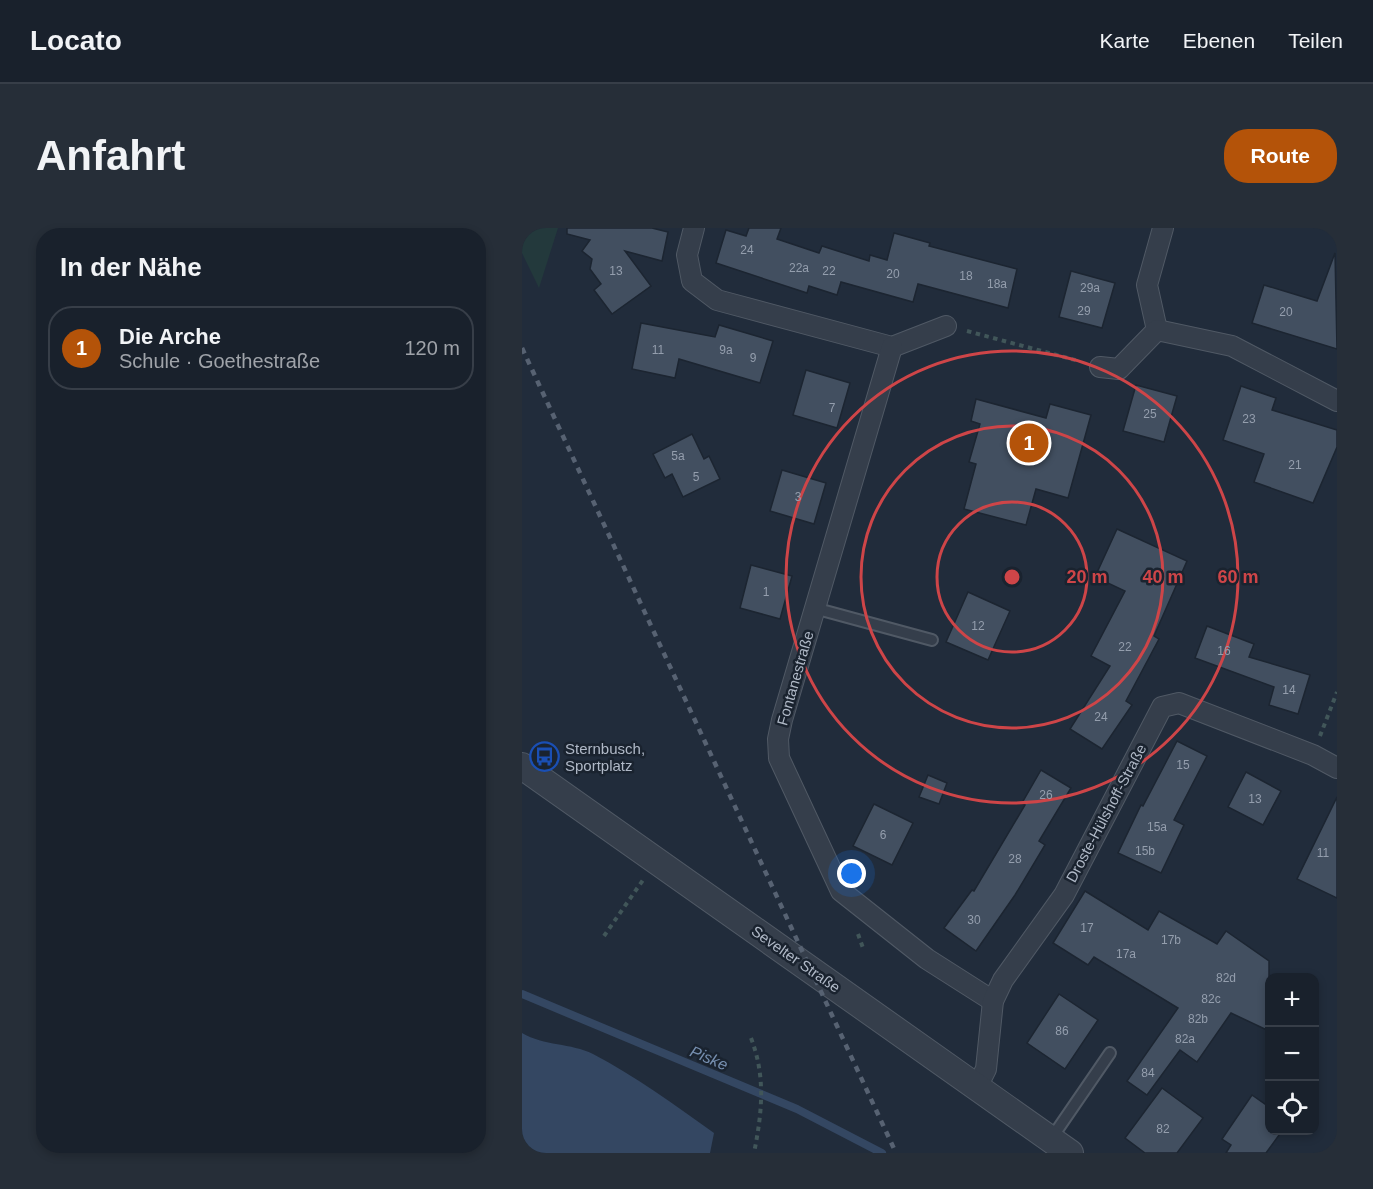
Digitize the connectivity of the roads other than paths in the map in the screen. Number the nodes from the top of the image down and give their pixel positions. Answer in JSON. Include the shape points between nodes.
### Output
{"nodes":[{"id":1,"x":694,"y":228,"type":"edge"},
{"id":2,"x":1163,"y":228,"type":"edge"},
{"id":3,"x":946,"y":326,"type":"road end"},
{"id":4,"x":1157,"y":330,"type":"junction"},
{"id":5,"x":892,"y":347,"type":"junction"},
{"id":6,"x":1100,"y":367,"type":"road end"},
{"id":7,"x":1337,"y":401,"type":"edge"},
{"id":8,"x":814,"y":608,"type":"junction"},
{"id":9,"x":932,"y":640,"type":"dead end"},
{"id":10,"x":522,"y":766,"type":"edge"},
{"id":11,"x":1337,"y":768,"type":"edge"},
{"id":12,"x":993,"y":1001,"type":"junction"},
{"id":13,"x":1110,"y":1053,"type":"dead end"},
{"id":14,"x":977,"y":1087,"type":"junction"},
{"id":15,"x":1061,"y":1146,"type":"edge"}],
"edges":[{"from":1,"to":5,"type":"street","via":[[687,255],[692,281],[717,300]]},
{"from":2,"to":4,"type":"street","via":[[1147,285]]},
{"from":3,"to":5,"type":"street"},
{"from":4,"to":6,"type":"street","via":[[1119,369]]},
{"from":4,"to":7,"type":"street","via":[[1232,346]]},
{"from":5,"to":8,"type":"street","name":"Fontanestraße"},
{"from":8,"to":9,"type":"lane"},
{"from":8,"to":12,"type":"street","name":"Fontanestraße","via":[[782,720],[779,758],[841,891],[927,959]]},
{"from":10,"to":14,"type":"street","name":"Sevelter Straße"},
{"from":11,"to":12,"type":"street","name":"Droste-Hülshoff-Straße","via":[[1179,704],[1162,707],[1064,895]]},
{"from":12,"to":14,"type":"street","name":"Droste-Hülshoff-Straße","via":[[987,1070]]},
{"from":13,"to":15,"type":"lane"},
{"from":14,"to":15,"type":"street","name":"Sevelter Straße"}]}
